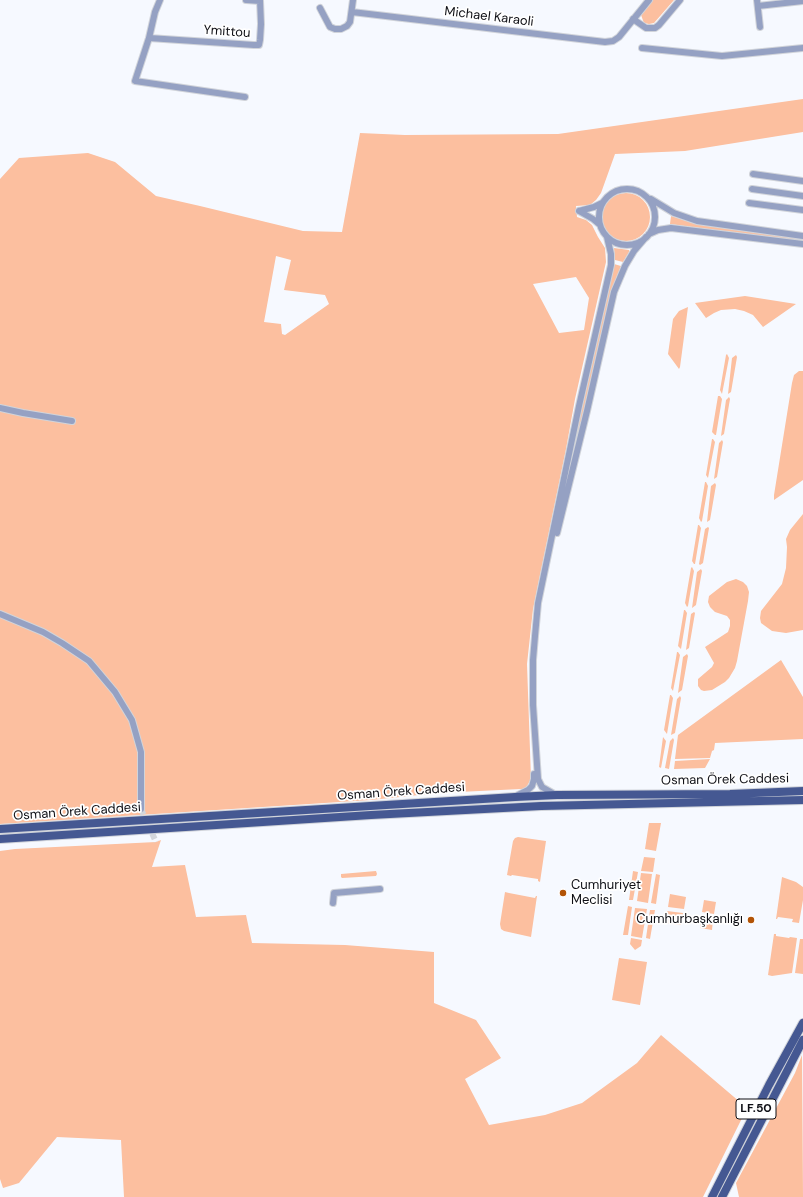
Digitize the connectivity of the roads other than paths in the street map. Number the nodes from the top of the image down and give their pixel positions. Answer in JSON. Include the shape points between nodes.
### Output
{"nodes":[{"id":1,"x":160,"y":0,"type":"edge"},
{"id":2,"x":246,"y":0,"type":"edge"},
{"id":3,"x":353,"y":0,"type":"edge"},
{"id":4,"x":649,"y":0,"type":"edge"},
{"id":5,"x":680,"y":0,"type":"edge"},
{"id":6,"x":260,"y":1,"type":"edge"},
{"id":7,"x":803,"y":1,"type":"edge"},
{"id":8,"x":758,"y":3,"type":"edge"},
{"id":9,"x":320,"y":8,"type":"dead end"},
{"id":10,"x":352,"y":12,"type":"junction"},
{"id":11,"x":633,"y":19,"type":"junction"},
{"id":12,"x":760,"y":27,"type":"dead end"},
{"id":13,"x":149,"y":38,"type":"junction"},
{"id":14,"x":642,"y":48,"type":"dead end"},
{"id":15,"x":803,"y":48,"type":"edge"},
{"id":16,"x":244,"y":97,"type":"dead end"},
{"id":17,"x":753,"y":174,"type":"dead end"},
{"id":18,"x":803,"y":181,"type":"edge"},
{"id":19,"x":752,"y":189,"type":"dead end"},
{"id":20,"x":803,"y":196,"type":"edge"},
{"id":21,"x":648,"y":197,"type":"junction"},
{"id":22,"x":602,"y":203,"type":"junction"},
{"id":23,"x":749,"y":204,"type":"dead end"},
{"id":24,"x":803,"y":210,"type":"edge"},
{"id":25,"x":599,"y":224,"type":"junction"},
{"id":26,"x":646,"y":236,"type":"junction"},
{"id":27,"x":803,"y":236,"type":"edge"},
{"id":28,"x":607,"y":237,"type":"junction"},
{"id":29,"x":803,"y":244,"type":"edge"},
{"id":30,"x":0,"y":408,"type":"edge"},
{"id":31,"x":72,"y":421,"type":"dead end"},
{"id":32,"x":0,"y":614,"type":"edge"},
{"id":33,"x":536,"y":622,"type":"junction"},
{"id":34,"x":534,"y":727,"type":"junction"},
{"id":35,"x":803,"y":791,"type":"edge"},
{"id":36,"x":557,"y":795,"type":"junction"},
{"id":37,"x":515,"y":797,"type":"junction"},
{"id":38,"x":803,"y":800,"type":"edge"},
{"id":39,"x":141,"y":809,"type":"tunnel mouth"},
{"id":40,"x":0,"y":829,"type":"edge"},
{"id":41,"x":0,"y":839,"type":"edge"},
{"id":42,"x":380,"y":890,"type":"dead end"},
{"id":43,"x":334,"y":903,"type":"dead end"},
{"id":44,"x":803,"y":1023,"type":"edge"},
{"id":45,"x":803,"y":1040,"type":"edge"},
{"id":46,"x":712,"y":1197,"type":"edge"},
{"id":47,"x":722,"y":1197,"type":"edge"}],
"edges":[{"from":1,"to":13,"type":"street"},
{"from":2,"to":6,"type":"street"},
{"from":3,"to":10,"type":"street"},
{"from":4,"to":11,"type":"street"},
{"from":5,"to":11,"type":"street","via":[[655,28],[646,28]]},
{"from":6,"to":13,"type":"street","name":"Ymittou","via":[[261,24],[258,45]]},
{"from":7,"to":8,"type":"street"},
{"from":8,"to":12,"type":"street"},
{"from":9,"to":10,"type":"street","via":[[330,27],[335,29],[347,26]]},
{"from":10,"to":11,"type":"street","name":"Michael Karaoli","via":[[605,42],[615,40]]},
{"from":13,"to":16,"type":"street","via":[[135,81]]},
{"from":14,"to":15,"type":"street","via":[[722,56]]},
{"from":17,"to":18,"type":"street"},
{"from":19,"to":20,"type":"street"},
{"from":21,"to":22,"type":"street","via":[[638,191],[624,188],[611,193]]},
{"from":21,"to":26,"type":"street","via":[[654,207],[655,219]]},
{"from":21,"to":27,"type":"street","via":[[674,213],[697,221]]},
{"from":22,"to":25,"type":"street","via":[[598,213]]},
{"from":22,"to":25,"type":"street","via":[[579,211]]},
{"from":23,"to":24,"type":"street"},
{"from":25,"to":28,"type":"street"},
{"from":26,"to":28,"type":"street","via":[[638,242],[625,245]]},
{"from":26,"to":29,"type":"street","via":[[658,230],[671,228]]},
{"from":26,"to":33,"type":"street","via":[[634,251],[614,292]]},
{"from":28,"to":33,"type":"street","via":[[611,265],[558,507]]},
{"from":30,"to":31,"type":"street"},
{"from":32,"to":39,"type":"street","via":[[43,632],[89,661],[115,692],[132,720],[141,752]]},
{"from":33,"to":34,"type":"street","via":[[533,660]]},
{"from":34,"to":36,"type":"street","via":[[538,779],[542,787]]},
{"from":34,"to":37,"type":"street","via":[[534,779],[530,788]]},
{"from":35,"to":36,"type":"main road","name":"Osman Örek Caddesi"},
{"from":36,"to":37,"type":"main road","name":"Osman Örek Caddesi"},
{"from":37,"to":40,"type":"main road","name":"Osman Örek Caddesi"},
{"from":38,"to":41,"type":"main road","name":"Osman Örek Caddesi","via":[[541,806]]},
{"from":42,"to":43,"type":"street","via":[[334,893]]},
{"from":44,"to":46,"type":"main road","number":"LF.50"},
{"from":45,"to":47,"type":"main road","number":"LF.50"}]}
